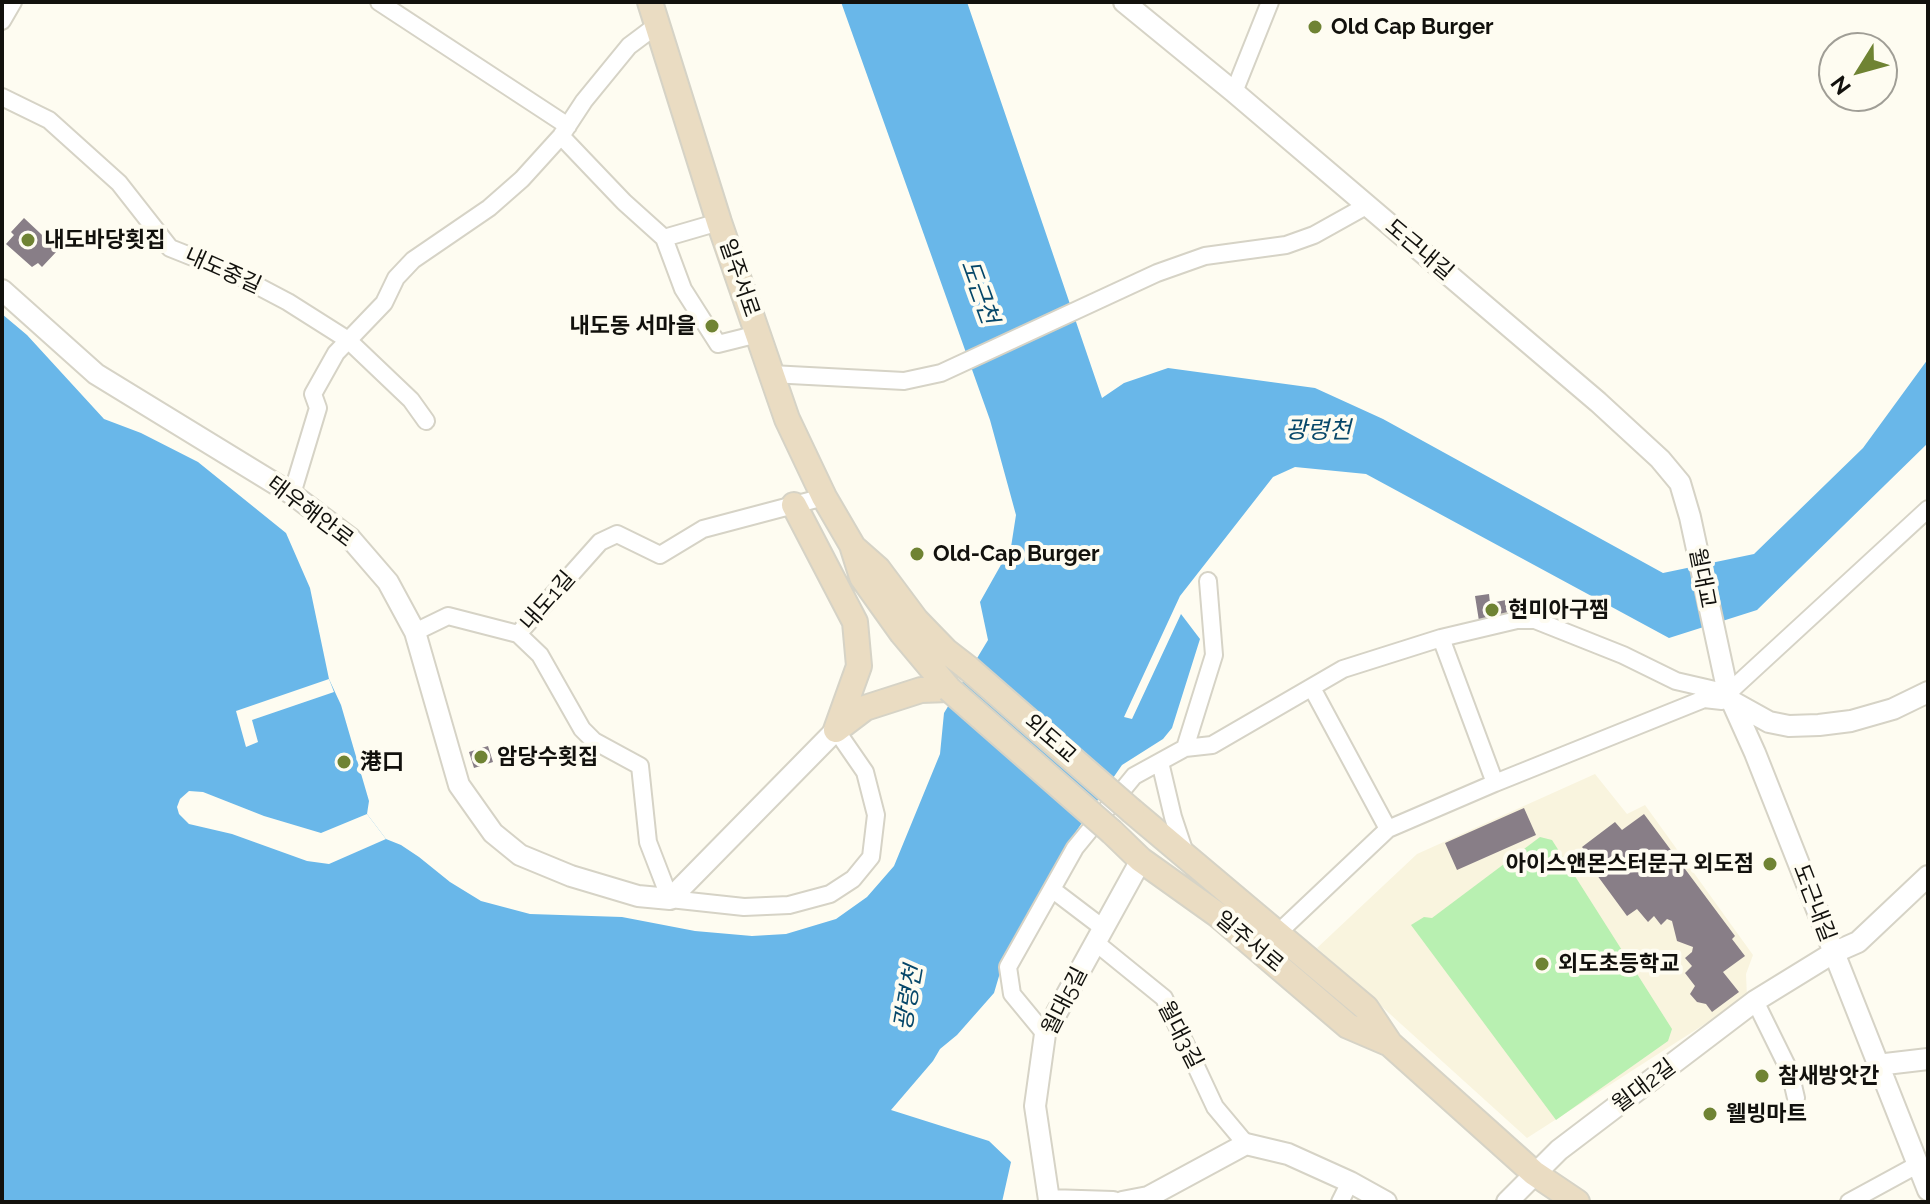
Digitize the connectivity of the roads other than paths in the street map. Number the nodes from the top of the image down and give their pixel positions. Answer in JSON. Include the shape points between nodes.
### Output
{"nodes":[{"id":1,"x":13,"y":2,"type":"edge"},
{"id":2,"x":379,"y":2,"type":"edge"},
{"id":3,"x":1124,"y":2,"type":"edge"},
{"id":4,"x":1270,"y":2,"type":"edge"},
{"id":5,"x":653,"y":14,"type":"edge"},
{"id":6,"x":2,"y":21,"type":"edge"},
{"id":7,"x":1234,"y":92,"type":"junction"},
{"id":8,"x":2,"y":97,"type":"edge"},
{"id":9,"x":564,"y":131,"type":"junction"},
{"id":10,"x":1366,"y":206,"type":"junction"},
{"id":11,"x":719,"y":222,"type":"junction"},
{"id":12,"x":664,"y":238,"type":"junction"},
{"id":13,"x":2,"y":290,"type":"edge"},
{"id":14,"x":758,"y":334,"type":"junction"},
{"id":15,"x":348,"y":340,"type":"junction"},
{"id":16,"x":771,"y":374,"type":"junction"},
{"id":17,"x":426,"y":421,"type":"dead end"},
{"id":18,"x":292,"y":494,"type":"junction"},
{"id":19,"x":824,"y":497,"type":"junction"},
{"id":20,"x":794,"y":505,"type":"junction"},
{"id":21,"x":1928,"y":509,"type":"edge"},
{"id":22,"x":1690,"y":517,"type":"joint"},
{"id":23,"x":852,"y":545,"type":"junction"},
{"id":24,"x":1208,"y":581,"type":"dead end"},
{"id":25,"x":415,"y":632,"type":"junction"},
{"id":26,"x":518,"y":634,"type":"junction"},
{"id":27,"x":1441,"y":638,"type":"junction"},
{"id":28,"x":1715,"y":639,"type":"joint"},
{"id":29,"x":968,"y":668,"type":"joint"},
{"id":30,"x":1312,"y":688,"type":"junction"},
{"id":31,"x":949,"y":689,"type":"junction"},
{"id":32,"x":1928,"y":692,"type":"edge"},
{"id":33,"x":1730,"y":698,"type":"junction"},
{"id":34,"x":836,"y":730,"type":"junction"},
{"id":35,"x":1185,"y":748,"type":"junction"},
{"id":36,"x":1160,"y":762,"type":"junction"},
{"id":37,"x":1495,"y":783,"type":"junction"},
{"id":38,"x":1132,"y":811,"type":"joint"},
{"id":39,"x":1388,"y":829,"type":"junction"},
{"id":40,"x":1112,"y":832,"type":"joint"},
{"id":41,"x":1185,"y":853,"type":"junction"},
{"id":42,"x":1141,"y":860,"type":"junction"},
{"id":43,"x":1928,"y":876,"type":"edge"},
{"id":44,"x":1053,"y":890,"type":"junction"},
{"id":45,"x":670,"y":899,"type":"junction"},
{"id":46,"x":1279,"y":932,"type":"junction"},
{"id":47,"x":1099,"y":935,"type":"junction"},
{"id":48,"x":1833,"y":953,"type":"junction"},
{"id":49,"x":1755,"y":1001,"type":"junction"},
{"id":50,"x":1045,"y":1034,"type":"junction"},
{"id":51,"x":1390,"y":1044,"type":"junction"},
{"id":52,"x":1928,"y":1059,"type":"edge"},
{"id":53,"x":1877,"y":1065,"type":"junction"},
{"id":54,"x":1796,"y":1098,"type":"dead end"},
{"id":55,"x":1246,"y":1144,"type":"junction"},
{"id":56,"x":1917,"y":1165,"type":"junction"},
{"id":57,"x":1534,"y":1173,"type":"junction"},
{"id":58,"x":1350,"y":1182,"type":"junction"},
{"id":59,"x":1928,"y":1190,"type":"edge"},
{"id":60,"x":1049,"y":1201,"type":"edge"},
{"id":61,"x":1113,"y":1202,"type":"edge"},
{"id":62,"x":1122,"y":1202,"type":"edge"},
{"id":63,"x":1340,"y":1202,"type":"edge"},
{"id":64,"x":1386,"y":1202,"type":"edge"},
{"id":65,"x":1507,"y":1202,"type":"edge"},
{"id":66,"x":1577,"y":1202,"type":"edge"},
{"id":67,"x":1849,"y":1202,"type":"edge"}],
"edges":[{"from":1,"to":6,"type":"street"},
{"from":2,"to":9,"type":"street"},
{"from":3,"to":7,"type":"street","name":"도근내길"},
{"from":4,"to":7,"type":"street"},
{"from":5,"to":9,"type":"street"},
{"from":5,"to":11,"type":"main road","name":"일주서로"},
{"from":7,"to":10,"type":"street","name":"도근내길"},
{"from":8,"to":15,"type":"street","name":"내도중길","via":[[49,120],[119,183],[170,248],[233,273]]},
{"from":9,"to":12,"type":"street","via":[[624,202]]},
{"from":9,"to":15,"type":"street","via":[[489,208],[413,260],[396,278],[384,303]]},
{"from":10,"to":16,"type":"street","via":[[1286,245],[1205,256],[1157,273],[941,373],[904,381]]},
{"from":10,"to":22,"type":"street","name":"도근내길","via":[[1660,459],[1680,483]]},
{"from":11,"to":12,"type":"street"},
{"from":11,"to":14,"type":"main road","name":"일주서로"},
{"from":12,"to":14,"type":"street","via":[[683,289],[718,344]]},
{"from":13,"to":18,"type":"street","name":"태우해안로","via":[[96,374]]},
{"from":14,"to":16,"type":"main road","name":"일주서로"},
{"from":15,"to":17,"type":"street","name":"내도중길"},
{"from":15,"to":18,"type":"street","via":[[313,394],[318,408]]},
{"from":16,"to":19,"type":"main road","name":"일주서로"},
{"from":18,"to":25,"type":"street","name":"태우해안로","via":[[350,538],[388,582]]},
{"from":19,"to":20,"type":"street","name":"내도1길"},
{"from":19,"to":23,"type":"main road","name":"일주서로"},
{"from":20,"to":26,"type":"street","name":"내도1길","via":[[703,529],[660,555],[617,534],[600,542]]},
{"from":20,"to":34,"type":"main road","via":[[855,622],[859,666]]},
{"from":21,"to":33,"type":"street"},
{"from":22,"to":28,"type":"street","name":"월대교"},
{"from":23,"to":29,"type":"main road","name":"일주서로","via":[[878,569],[916,620]]},
{"from":23,"to":31,"type":"main road","name":"일주서로","via":[[862,577]]},
{"from":24,"to":35,"type":"street","via":[[1214,655]]},
{"from":25,"to":26,"type":"street","via":[[448,616]]},
{"from":25,"to":45,"type":"street","name":"태우해안로","via":[[459,785],[493,833],[520,855],[571,876],[638,896]]},
{"from":26,"to":45,"type":"street","name":"내도1길","via":[[540,655],[582,729],[640,766],[648,842]]},
{"from":27,"to":30,"type":"street","via":[[1343,669]]},
{"from":27,"to":33,"type":"street","via":[[1535,620],[1676,681]]},
{"from":27,"to":37,"type":"street"},
{"from":28,"to":33,"type":"street","name":"도근내길"},
{"from":29,"to":38,"type":"main road","name":"외도교","bridge":true},
{"from":30,"to":35,"type":"street","via":[[1212,745]]},
{"from":30,"to":39,"type":"street"},
{"from":31,"to":34,"type":"main road","via":[[921,690],[865,708]]},
{"from":31,"to":40,"type":"main road","name":"외도교","bridge":true},
{"from":32,"to":33,"type":"street","via":[[1851,721],[1789,726],[1769,722]]},
{"from":33,"to":37,"type":"street","via":[[1704,699]]},
{"from":33,"to":48,"type":"street","name":"도근내길"},
{"from":34,"to":45,"type":"street"},
{"from":34,"to":45,"type":"street","name":"태우해안로","via":[[865,772],[876,815],[871,857],[853,879],[830,894],[789,905],[744,907]]},
{"from":35,"to":36,"type":"street"},
{"from":36,"to":41,"type":"street"},
{"from":36,"to":44,"type":"street","via":[[1134,776],[1104,810],[1075,848]]},
{"from":37,"to":39,"type":"street"},
{"from":38,"to":41,"type":"main road","name":"일주서로"},
{"from":39,"to":46,"type":"street"},
{"from":40,"to":42,"type":"main road","name":"일주서로"},
{"from":41,"to":46,"type":"main road","name":"일주서로"},
{"from":42,"to":47,"type":"street","name":"월대5길"},
{"from":42,"to":51,"type":"main road","name":"일주서로","via":[[1218,915],[1348,1026]]},
{"from":43,"to":48,"type":"street","name":"월대2길","via":[[1858,942]]},
{"from":44,"to":47,"type":"street","name":"월대3길"},
{"from":44,"to":50,"type":"street","via":[[1008,967],[1012,994]]},
{"from":46,"to":51,"type":"main road","name":"일주서로","via":[[1366,1008]]},
{"from":47,"to":50,"type":"street","name":"월대5길"},
{"from":47,"to":55,"type":"street","name":"월대3길","via":[[1164,998],[1215,1107]]},
{"from":48,"to":49,"type":"street","name":"월대2길"},
{"from":48,"to":53,"type":"street","name":"도근내길"},
{"from":49,"to":54,"type":"street","via":[[1790,1072]]},
{"from":49,"to":57,"type":"street","name":"월대2길"},
{"from":50,"to":60,"type":"street","name":"월대5길","via":[[1035,1106]]},
{"from":51,"to":57,"type":"main road","name":"일주서로"},
{"from":52,"to":53,"type":"street"},
{"from":53,"to":56,"type":"street","name":"도근내길"},
{"from":55,"to":58,"type":"street","via":[[1288,1154]]},
{"from":55,"to":62,"type":"street","via":[[1148,1197]]},
{"from":56,"to":59,"type":"street","name":"도근내길"},
{"from":56,"to":67,"type":"street"},
{"from":57,"to":65,"type":"street","name":"월대2길"},
{"from":57,"to":66,"type":"main road","name":"일주서로"},
{"from":58,"to":63,"type":"street"},
{"from":58,"to":64,"type":"street"},
{"from":60,"to":61,"type":"street"}]}
